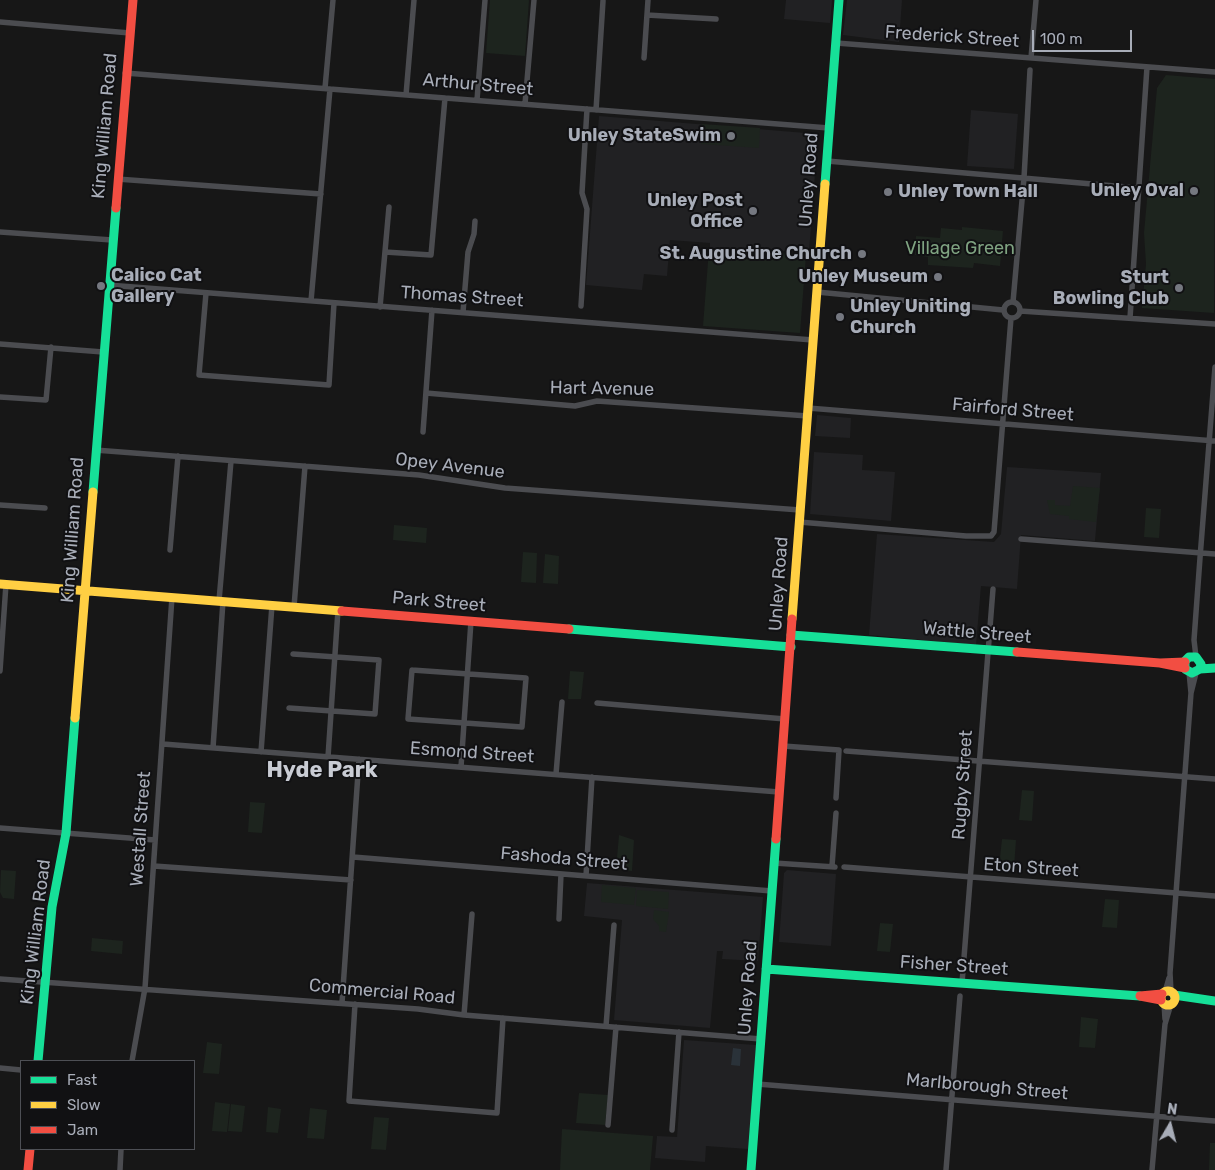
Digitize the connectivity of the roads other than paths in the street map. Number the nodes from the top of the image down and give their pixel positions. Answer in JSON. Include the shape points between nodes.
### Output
{"nodes":[{"id":1,"x":133,"y":0,"type":"edge"},
{"id":2,"x":333,"y":0,"type":"edge"},
{"id":3,"x":414,"y":0,"type":"edge"},
{"id":4,"x":485,"y":0,"type":"edge"},
{"id":5,"x":534,"y":0,"type":"edge"},
{"id":6,"x":648,"y":0,"type":"edge"},
{"id":7,"x":839,"y":0,"type":"edge"},
{"id":8,"x":1036,"y":0,"type":"edge"},
{"id":9,"x":603,"y":1,"type":"edge"},
{"id":10,"x":647,"y":15,"type":"junction"},
{"id":11,"x":716,"y":19,"type":"dead end"},
{"id":12,"x":0,"y":22,"type":"edge"},
{"id":13,"x":130,"y":33,"type":"junction"},
{"id":14,"x":836,"y":43,"type":"junction"},
{"id":15,"x":644,"y":58,"type":"dead end"},
{"id":16,"x":1031,"y":58,"type":"junction"},
{"id":17,"x":1147,"y":67,"type":"junction"},
{"id":18,"x":1030,"y":70,"type":"dead end"},
{"id":19,"x":1215,"y":72,"type":"edge"},
{"id":20,"x":125,"y":73,"type":"junction"},
{"id":21,"x":327,"y":89,"type":"junction"},
{"id":22,"x":406,"y":95,"type":"junction"},
{"id":23,"x":445,"y":98,"type":"junction"},
{"id":24,"x":477,"y":100,"type":"junction"},
{"id":25,"x":526,"y":104,"type":"junction"},
{"id":26,"x":587,"y":109,"type":"junction"},
{"id":27,"x":596,"y":110,"type":"junction"},
{"id":28,"x":829,"y":128,"type":"junction"},
{"id":29,"x":827,"y":161,"type":"junction"},
{"id":30,"x":1024,"y":178,"type":"junction"},
{"id":31,"x":117,"y":179,"type":"junction"},
{"id":32,"x":1138,"y":188,"type":"junction"},
{"id":33,"x":321,"y":194,"type":"junction"},
{"id":34,"x":389,"y":207,"type":"dead end"},
{"id":35,"x":475,"y":221,"type":"dead end"},
{"id":36,"x":0,"y":232,"type":"edge"},
{"id":37,"x":112,"y":240,"type":"junction"},
{"id":38,"x":385,"y":252,"type":"junction"},
{"id":39,"x":108,"y":285,"type":"junction"},
{"id":40,"x":817,"y":292,"type":"junction"},
{"id":41,"x":206,"y":293,"type":"junction"},
{"id":42,"x":311,"y":301,"type":"junction"},
{"id":43,"x":1013,"y":302,"type":"junction"},
{"id":44,"x":334,"y":303,"type":"junction"},
{"id":45,"x":581,"y":306,"type":"dead end"},
{"id":46,"x":380,"y":307,"type":"junction"},
{"id":47,"x":432,"y":310,"type":"junction"},
{"id":48,"x":1004,"y":310,"type":"junction"},
{"id":49,"x":1020,"y":311,"type":"junction"},
{"id":50,"x":463,"y":312,"type":"junction"},
{"id":51,"x":1011,"y":318,"type":"junction"},
{"id":52,"x":1130,"y":318,"type":"junction"},
{"id":53,"x":1215,"y":324,"type":"edge"},
{"id":54,"x":813,"y":340,"type":"junction"},
{"id":55,"x":0,"y":344,"type":"edge"},
{"id":56,"x":51,"y":347,"type":"junction"},
{"id":57,"x":103,"y":352,"type":"junction"},
{"id":58,"x":1215,"y":367,"type":"edge"},
{"id":59,"x":426,"y":393,"type":"junction"},
{"id":60,"x":0,"y":397,"type":"edge"},
{"id":61,"x":808,"y":412,"type":"junction"},
{"id":62,"x":1002,"y":424,"type":"junction"},
{"id":63,"x":423,"y":432,"type":"dead end"},
{"id":64,"x":1212,"y":441,"type":"edge"},
{"id":65,"x":95,"y":450,"type":"junction"},
{"id":66,"x":178,"y":456,"type":"junction"},
{"id":67,"x":231,"y":461,"type":"junction"},
{"id":68,"x":305,"y":466,"type":"junction"},
{"id":69,"x":0,"y":505,"type":"edge"},
{"id":70,"x":44,"y":508,"type":"dead end"},
{"id":71,"x":800,"y":510,"type":"junction"},
{"id":72,"x":800,"y":522,"type":"junction"},
{"id":73,"x":1021,"y":539,"type":"dead end"},
{"id":74,"x":170,"y":550,"type":"dead end"},
{"id":75,"x":1200,"y":553,"type":"junction"},
{"id":76,"x":1215,"y":554,"type":"edge"},
{"id":77,"x":3,"y":584,"type":"edge"},
{"id":78,"x":993,"y":589,"type":"dead end"},
{"id":79,"x":84,"y":590,"type":"junction"},
{"id":80,"x":172,"y":597,"type":"junction"},
{"id":81,"x":221,"y":601,"type":"junction"},
{"id":82,"x":272,"y":605,"type":"junction"},
{"id":83,"x":294,"y":607,"type":"junction"},
{"id":84,"x":338,"y":610,"type":"junction"},
{"id":85,"x":471,"y":621,"type":"junction"},
{"id":86,"x":791,"y":635,"type":"junction"},
{"id":87,"x":791,"y":647,"type":"junction"},
{"id":88,"x":988,"y":651,"type":"junction"},
{"id":89,"x":292,"y":654,"type":"dead end"},
{"id":90,"x":335,"y":657,"type":"junction"},
{"id":91,"x":1193,"y":665,"type":"junction"},
{"id":92,"x":1215,"y":667,"type":"edge"},
{"id":93,"x":0,"y":671,"type":"edge"},
{"id":94,"x":467,"y":674,"type":"junction"},
{"id":95,"x":562,"y":702,"type":"dead end"},
{"id":96,"x":597,"y":703,"type":"dead end"},
{"id":97,"x":289,"y":708,"type":"dead end"},
{"id":98,"x":331,"y":711,"type":"junction"},
{"id":99,"x":785,"y":719,"type":"junction"},
{"id":100,"x":464,"y":723,"type":"junction"},
{"id":101,"x":162,"y":744,"type":"junction"},
{"id":102,"x":783,"y":746,"type":"junction"},
{"id":103,"x":213,"y":748,"type":"junction"},
{"id":104,"x":843,"y":750,"type":"junction"},
{"id":105,"x":261,"y":752,"type":"junction"},
{"id":106,"x":328,"y":757,"type":"junction"},
{"id":107,"x":359,"y":759,"type":"junction"},
{"id":108,"x":979,"y":761,"type":"junction"},
{"id":109,"x":461,"y":767,"type":"junction"},
{"id":110,"x":556,"y":774,"type":"junction"},
{"id":111,"x":592,"y":777,"type":"junction"},
{"id":112,"x":1183,"y":777,"type":"junction"},
{"id":113,"x":1215,"y":779,"type":"edge"},
{"id":114,"x":780,"y":792,"type":"junction"},
{"id":115,"x":836,"y":798,"type":"dead end"},
{"id":116,"x":836,"y":813,"type":"dead end"},
{"id":117,"x":0,"y":828,"type":"edge"},
{"id":118,"x":66,"y":833,"type":"junction"},
{"id":119,"x":155,"y":840,"type":"junction"},
{"id":120,"x":353,"y":857,"type":"junction"},
{"id":121,"x":774,"y":863,"type":"junction"},
{"id":122,"x":154,"y":866,"type":"junction"},
{"id":123,"x":844,"y":867,"type":"dead end"},
{"id":124,"x":561,"y":874,"type":"junction"},
{"id":125,"x":586,"y":876,"type":"junction"},
{"id":126,"x":971,"y":878,"type":"junction"},
{"id":127,"x":351,"y":880,"type":"junction"},
{"id":128,"x":772,"y":891,"type":"junction"},
{"id":129,"x":1176,"y":893,"type":"junction"},
{"id":130,"x":1215,"y":896,"type":"edge"},
{"id":131,"x":472,"y":914,"type":"dead end"},
{"id":132,"x":559,"y":919,"type":"dead end"},
{"id":133,"x":614,"y":925,"type":"dead end"},
{"id":134,"x":766,"y":969,"type":"junction"},
{"id":135,"x":0,"y":978,"type":"edge"},
{"id":136,"x":46,"y":982,"type":"junction"},
{"id":137,"x":962,"y":983,"type":"junction"},
{"id":138,"x":145,"y":988,"type":"junction"},
{"id":139,"x":960,"y":996,"type":"dead end"},
{"id":140,"x":1168,"y":998,"type":"junction"},
{"id":141,"x":1215,"y":1002,"type":"edge"},
{"id":142,"x":342,"y":1003,"type":"junction"},
{"id":143,"x":355,"y":1004,"type":"junction"},
{"id":144,"x":464,"y":1015,"type":"junction"},
{"id":145,"x":503,"y":1018,"type":"junction"},
{"id":146,"x":606,"y":1026,"type":"junction"},
{"id":147,"x":616,"y":1027,"type":"junction"},
{"id":148,"x":679,"y":1032,"type":"junction"},
{"id":149,"x":761,"y":1039,"type":"junction"},
{"id":150,"x":38,"y":1060,"type":"edge"},
{"id":151,"x":132,"y":1060,"type":"edge"},
{"id":152,"x":0,"y":1068,"type":"edge"},
{"id":153,"x":20,"y":1070,"type":"edge"},
{"id":154,"x":757,"y":1084,"type":"junction"},
{"id":155,"x":952,"y":1100,"type":"junction"},
{"id":156,"x":1156,"y":1116,"type":"junction"},
{"id":157,"x":1215,"y":1121,"type":"edge"},
{"id":158,"x":608,"y":1126,"type":"dead end"},
{"id":159,"x":672,"y":1130,"type":"dead end"},
{"id":160,"x":30,"y":1150,"type":"edge"},
{"id":161,"x":122,"y":1150,"type":"edge"},
{"id":162,"x":28,"y":1170,"type":"edge"},
{"id":163,"x":120,"y":1170,"type":"edge"},
{"id":164,"x":750,"y":1170,"type":"edge"},
{"id":165,"x":946,"y":1170,"type":"edge"},
{"id":166,"x":1152,"y":1170,"type":"edge"}],
"edges":[{"from":1,"to":13,"type":"main road","name":"King William Road"},
{"from":2,"to":21,"type":"street"},
{"from":3,"to":22,"type":"street"},
{"from":4,"to":24,"type":"street"},
{"from":5,"to":25,"type":"street"},
{"from":6,"to":10,"type":"street"},
{"from":7,"to":14,"type":"main road","name":"Unley Road"},
{"from":8,"to":16,"type":"street"},
{"from":9,"to":27,"type":"street"},
{"from":10,"to":11,"type":"street"},
{"from":10,"to":15,"type":"street"},
{"from":12,"to":13,"type":"street"},
{"from":13,"to":20,"type":"main road","name":"King William Road"},
{"from":14,"to":16,"type":"street","name":"Frederick Street"},
{"from":14,"to":28,"type":"main road","name":"Unley Road"},
{"from":16,"to":17,"type":"street","name":"Frederick Street"},
{"from":17,"to":19,"type":"street","name":"Frederick Street"},
{"from":17,"to":32,"type":"street"},
{"from":18,"to":30,"type":"street"},
{"from":20,"to":21,"type":"street","name":"Arthur Street"},
{"from":20,"to":31,"type":"main road","name":"King William Road"},
{"from":21,"to":22,"type":"street","name":"Arthur Street"},
{"from":21,"to":33,"type":"street"},
{"from":22,"to":23,"type":"street","name":"Arthur Street"},
{"from":23,"to":24,"type":"street","name":"Arthur Street"},
{"from":23,"to":38,"type":"street","via":[[430,255]]},
{"from":24,"to":25,"type":"street","name":"Arthur Street"},
{"from":25,"to":26,"type":"street","name":"Arthur Street"},
{"from":26,"to":27,"type":"street","name":"Arthur Street"},
{"from":26,"to":45,"type":"street","via":[[582,193],[587,209]]},
{"from":27,"to":28,"type":"street","name":"Arthur Street"},
{"from":28,"to":29,"type":"main road","name":"Unley Road"},
{"from":29,"to":30,"type":"street"},
{"from":29,"to":40,"type":"main road","name":"Unley Road"},
{"from":30,"to":32,"type":"street"},
{"from":30,"to":43,"type":"street"},
{"from":31,"to":33,"type":"street"},
{"from":31,"to":37,"type":"main road","name":"King William Road"},
{"from":32,"to":52,"type":"street"},
{"from":33,"to":42,"type":"street"},
{"from":34,"to":38,"type":"street"},
{"from":35,"to":50,"type":"street","via":[[468,252]]},
{"from":36,"to":37,"type":"street"},
{"from":37,"to":39,"type":"main road","name":"King William Road"},
{"from":38,"to":46,"type":"street"},
{"from":39,"to":41,"type":"street","name":"Thomas Street"},
{"from":39,"to":57,"type":"main road","name":"King William Road"},
{"from":40,"to":48,"type":"street"},
{"from":40,"to":54,"type":"main road","name":"Unley Road"},
{"from":41,"to":42,"type":"street","name":"Thomas Street"},
{"from":41,"to":44,"type":"street","via":[[199,375],[329,385]]},
{"from":42,"to":44,"type":"street","name":"Thomas Street"},
{"from":43,"to":48,"type":"street","via":[[1007,303]]},
{"from":43,"to":49,"type":"street"},
{"from":44,"to":46,"type":"street","name":"Thomas Street"},
{"from":46,"to":47,"type":"street","name":"Thomas Street"},
{"from":47,"to":50,"type":"street","name":"Thomas Street"},
{"from":47,"to":59,"type":"street"},
{"from":48,"to":51,"type":"street","via":[[1005,315]]},
{"from":49,"to":51,"type":"street"},
{"from":49,"to":52,"type":"street"},
{"from":50,"to":54,"type":"street","name":"Thomas Street"},
{"from":51,"to":62,"type":"street"},
{"from":52,"to":53,"type":"street"},
{"from":54,"to":61,"type":"main road","name":"Unley Road"},
{"from":55,"to":56,"type":"street"},
{"from":56,"to":57,"type":"street"},
{"from":56,"to":60,"type":"street","via":[[46,400]]},
{"from":57,"to":65,"type":"main road","name":"King William Road"},
{"from":58,"to":64,"type":"street"},
{"from":59,"to":61,"type":"street","name":"Hart Avenue","via":[[575,406],[598,401]]},
{"from":59,"to":63,"type":"street"},
{"from":61,"to":62,"type":"street","name":"Fairford Street"},
{"from":61,"to":71,"type":"main road","name":"Unley Road"},
{"from":62,"to":64,"type":"street","name":"Fairford Street"},
{"from":62,"to":72,"type":"street","via":[[994,532],[991,536]]},
{"from":64,"to":75,"type":"street"},
{"from":65,"to":66,"type":"street","name":"Opey Avenue"},
{"from":65,"to":79,"type":"main road","name":"King William Road"},
{"from":66,"to":67,"type":"street","name":"Opey Avenue"},
{"from":66,"to":74,"type":"street"},
{"from":67,"to":68,"type":"street","name":"Opey Avenue"},
{"from":67,"to":81,"type":"street"},
{"from":68,"to":71,"type":"street","name":"Opey Avenue","via":[[419,475],[505,488]]},
{"from":68,"to":83,"type":"street"},
{"from":69,"to":70,"type":"street"},
{"from":71,"to":72,"type":"main road","name":"Unley Road"},
{"from":72,"to":86,"type":"main road","name":"Unley Road"},
{"from":73,"to":75,"type":"street"},
{"from":75,"to":76,"type":"street"},
{"from":75,"to":91,"type":"street"},
{"from":77,"to":79,"type":"main road","name":"Park Street"},
{"from":77,"to":93,"type":"street"},
{"from":78,"to":88,"type":"street","name":"Rugby Street"},
{"from":79,"to":80,"type":"main road","name":"Park Street"},
{"from":79,"to":118,"type":"main road","name":"King William Road"},
{"from":80,"to":81,"type":"main road","name":"Park Street"},
{"from":80,"to":101,"type":"street","name":"Westall Street"},
{"from":81,"to":82,"type":"main road","name":"Park Street"},
{"from":81,"to":103,"type":"street"},
{"from":82,"to":83,"type":"main road","name":"Park Street"},
{"from":82,"to":105,"type":"street"},
{"from":83,"to":84,"type":"main road","name":"Park Street"},
{"from":84,"to":85,"type":"main road","name":"Park Street"},
{"from":84,"to":90,"type":"street"},
{"from":85,"to":87,"type":"main road","name":"Park Street"},
{"from":85,"to":94,"type":"street"},
{"from":86,"to":87,"type":"main road","name":"Unley Road"},
{"from":86,"to":88,"type":"main road","name":"Wattle Street"},
{"from":87,"to":99,"type":"main road","name":"Unley Road"},
{"from":88,"to":91,"type":"main road","name":"Wattle Street"},
{"from":88,"to":108,"type":"street","name":"Rugby Street"},
{"from":89,"to":90,"type":"street"},
{"from":90,"to":98,"type":"street"},
{"from":90,"to":98,"type":"street","via":[[379,660],[374,714]]},
{"from":91,"to":92,"type":"main road","name":"Wattle Street"},
{"from":91,"to":112,"type":"street"},
{"from":94,"to":100,"type":"street"},
{"from":94,"to":100,"type":"street","via":[[412,670],[408,719]]},
{"from":94,"to":100,"type":"street","via":[[526,678],[522,727]]},
{"from":95,"to":110,"type":"street"},
{"from":96,"to":99,"type":"street"},
{"from":97,"to":98,"type":"street"},
{"from":98,"to":106,"type":"street"},
{"from":99,"to":102,"type":"main road","name":"Unley Road"},
{"from":100,"to":109,"type":"street"},
{"from":101,"to":103,"type":"street","name":"Esmond Street"},
{"from":101,"to":119,"type":"street","name":"Westall Street"},
{"from":102,"to":104,"type":"street"},
{"from":102,"to":114,"type":"main road","name":"Unley Road"},
{"from":103,"to":105,"type":"street","name":"Esmond Street"},
{"from":104,"to":108,"type":"street"},
{"from":104,"to":115,"type":"street"},
{"from":105,"to":106,"type":"street","name":"Esmond Street"},
{"from":106,"to":107,"type":"street","name":"Esmond Street"},
{"from":107,"to":109,"type":"street","name":"Esmond Street"},
{"from":107,"to":120,"type":"street"},
{"from":108,"to":112,"type":"street"},
{"from":108,"to":126,"type":"street","name":"Rugby Street"},
{"from":109,"to":110,"type":"street","name":"Esmond Street"},
{"from":110,"to":111,"type":"street","name":"Esmond Street"},
{"from":111,"to":114,"type":"street","name":"Esmond Street"},
{"from":111,"to":125,"type":"street"},
{"from":112,"to":113,"type":"street"},
{"from":112,"to":129,"type":"street"},
{"from":114,"to":121,"type":"main road","name":"Unley Road"},
{"from":116,"to":121,"type":"street","via":[[833,866]]},
{"from":117,"to":118,"type":"street"},
{"from":118,"to":119,"type":"street"},
{"from":118,"to":136,"type":"main road","name":"King William Road","via":[[54,891]]},
{"from":119,"to":122,"type":"street","name":"Westall Street"},
{"from":120,"to":124,"type":"street","name":"Fashoda Street"},
{"from":120,"to":127,"type":"street"},
{"from":121,"to":128,"type":"main road","name":"Unley Road"},
{"from":122,"to":127,"type":"street"},
{"from":122,"to":138,"type":"street","name":"Westall Street"},
{"from":123,"to":126,"type":"street","name":"Eton Street"},
{"from":124,"to":125,"type":"street","name":"Fashoda Street"},
{"from":124,"to":132,"type":"street"},
{"from":125,"to":128,"type":"street","name":"Fashoda Street"},
{"from":126,"to":129,"type":"street","name":"Eton Street"},
{"from":126,"to":137,"type":"street","name":"Rugby Street"},
{"from":127,"to":142,"type":"street"},
{"from":128,"to":134,"type":"main road","name":"Unley Road"},
{"from":129,"to":130,"type":"street","name":"Eton Street"},
{"from":129,"to":140,"type":"street"},
{"from":131,"to":144,"type":"street"},
{"from":133,"to":146,"type":"street"},
{"from":134,"to":137,"type":"main road","name":"Fisher Street"},
{"from":134,"to":149,"type":"main road","name":"Unley Road"},
{"from":135,"to":136,"type":"street","name":"Commercial Road"},
{"from":136,"to":138,"type":"street","name":"Commercial Road"},
{"from":136,"to":150,"type":"main road","name":"King William Road"},
{"from":137,"to":140,"type":"main road","name":"Fisher Street"},
{"from":138,"to":142,"type":"street","name":"Commercial Road"},
{"from":138,"to":151,"type":"street","name":"Westall Street"},
{"from":139,"to":155,"type":"street"},
{"from":140,"to":141,"type":"main road","name":"Fisher Street"},
{"from":140,"to":156,"type":"street"},
{"from":142,"to":143,"type":"street","name":"Commercial Road"},
{"from":143,"to":144,"type":"street","name":"Commercial Road"},
{"from":143,"to":145,"type":"street","via":[[349,1101],[497,1113]]},
{"from":144,"to":145,"type":"street","name":"Commercial Road"},
{"from":145,"to":146,"type":"street","name":"Commercial Road"},
{"from":146,"to":147,"type":"street","name":"Commercial Road"},
{"from":147,"to":148,"type":"street","name":"Commercial Road"},
{"from":147,"to":158,"type":"street"},
{"from":148,"to":149,"type":"street","name":"Commercial Road"},
{"from":148,"to":159,"type":"street"},
{"from":149,"to":154,"type":"main road","name":"Unley Road"},
{"from":152,"to":153,"type":"street"},
{"from":154,"to":155,"type":"street","name":"Marlborough Street"},
{"from":154,"to":164,"type":"main road","name":"Unley Road"},
{"from":155,"to":156,"type":"street","name":"Marlborough Street"},
{"from":155,"to":165,"type":"street"},
{"from":156,"to":157,"type":"street","name":"Marlborough Street"},
{"from":156,"to":166,"type":"street"},
{"from":160,"to":162,"type":"main road"},
{"from":161,"to":163,"type":"street"}]}
